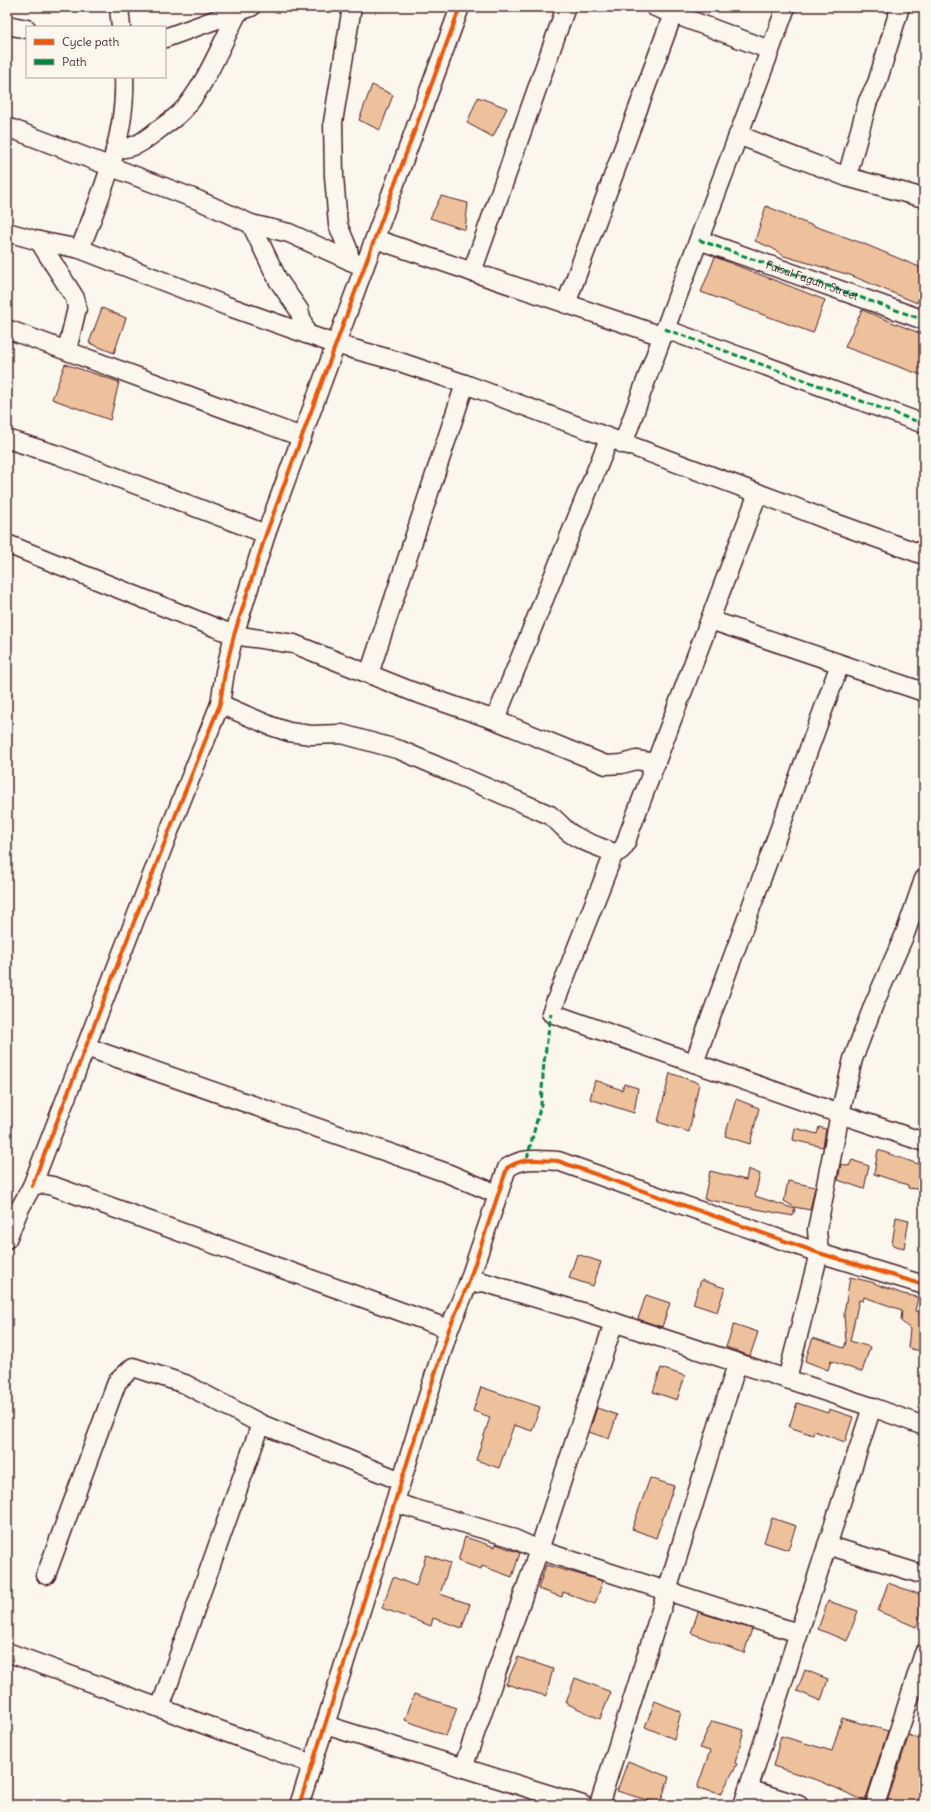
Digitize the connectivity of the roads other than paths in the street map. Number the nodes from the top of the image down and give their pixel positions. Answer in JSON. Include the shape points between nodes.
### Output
{"nodes":[{"id":1,"x":119,"y":7,"type":"edge"},
{"id":2,"x":352,"y":7,"type":"edge"},
{"id":3,"x":460,"y":7,"type":"edge"},
{"id":4,"x":566,"y":7,"type":"edge"},
{"id":5,"x":655,"y":7,"type":"edge"},
{"id":6,"x":786,"y":7,"type":"edge"},
{"id":7,"x":900,"y":7,"type":"edge"},
{"id":8,"x":247,"y":8,"type":"edge"},
{"id":9,"x":672,"y":14,"type":"junction"},
{"id":10,"x":7,"y":25,"type":"edge"},
{"id":11,"x":120,"y":26,"type":"edge"},
{"id":12,"x":26,"y":29,"type":"edge"},
{"id":13,"x":166,"y":38,"type":"edge"},
{"id":14,"x":770,"y":50,"type":"junction"},
{"id":15,"x":124,"y":78,"type":"edge"},
{"id":16,"x":7,"y":127,"type":"edge"},
{"id":17,"x":738,"y":135,"type":"junction"},
{"id":18,"x":115,"y":149,"type":"junction"},
{"id":19,"x":111,"y":167,"type":"junction"},
{"id":20,"x":847,"y":176,"type":"junction"},
{"id":21,"x":924,"y":198,"type":"edge"},
{"id":22,"x":251,"y":224,"type":"junction"},
{"id":23,"x":7,"y":232,"type":"edge"},
{"id":24,"x":375,"y":239,"type":"junction"},
{"id":25,"x":699,"y":240,"type":"junction"},
{"id":26,"x":39,"y":241,"type":"junction"},
{"id":27,"x":80,"y":249,"type":"junction"},
{"id":28,"x":357,"y":264,"type":"junction"},
{"id":29,"x":472,"y":272,"type":"junction"},
{"id":30,"x":566,"y":304,"type":"junction"},
{"id":31,"x":924,"y":320,"type":"edge"},
{"id":32,"x":7,"y":329,"type":"edge"},
{"id":33,"x":663,"y":332,"type":"junction"},
{"id":34,"x":306,"y":334,"type":"junction"},
{"id":35,"x":335,"y":344,"type":"junction"},
{"id":36,"x":67,"y":350,"type":"junction"},
{"id":37,"x":465,"y":384,"type":"junction"},
{"id":38,"x":924,"y":424,"type":"edge"},
{"id":39,"x":302,"y":437,"type":"junction"},
{"id":40,"x":7,"y":439,"type":"edge"},
{"id":41,"x":616,"y":441,"type":"junction"},
{"id":42,"x":758,"y":493,"type":"junction"},
{"id":43,"x":266,"y":534,"type":"junction"},
{"id":44,"x":7,"y":544,"type":"edge"},
{"id":45,"x":924,"y":555,"type":"edge"},
{"id":46,"x":710,"y":620,"type":"junction"},
{"id":47,"x":234,"y":635,"type":"junction"},
{"id":48,"x":840,"y":664,"type":"junction"},
{"id":49,"x":369,"y":674,"type":"junction"},
{"id":50,"x":924,"y":692,"type":"edge"},
{"id":51,"x":220,"y":704,"type":"junction"},
{"id":52,"x":495,"y":720,"type":"junction"},
{"id":53,"x":656,"y":763,"type":"junction"},
{"id":54,"x":614,"y":853,"type":"junction"},
{"id":55,"x":924,"y":879,"type":"edge"},
{"id":56,"x":86,"y":1046,"type":"junction"},
{"id":57,"x":694,"y":1063,"type":"junction"},
{"id":58,"x":840,"y":1114,"type":"junction"},
{"id":59,"x":924,"y":1142,"type":"edge"},
{"id":60,"x":32,"y":1186,"type":"junction"},
{"id":61,"x":497,"y":1194,"type":"junction"},
{"id":62,"x":7,"y":1239,"type":"edge"},
{"id":63,"x":819,"y":1253,"type":"junction"},
{"id":64,"x":468,"y":1284,"type":"junction"},
{"id":65,"x":924,"y":1285,"type":"edge"},
{"id":66,"x":614,"y":1322,"type":"junction"},
{"id":67,"x":449,"y":1329,"type":"junction"},
{"id":68,"x":737,"y":1364,"type":"junction"},
{"id":69,"x":787,"y":1379,"type":"junction"},
{"id":70,"x":872,"y":1407,"type":"junction"},
{"id":71,"x":261,"y":1424,"type":"junction"},
{"id":72,"x":924,"y":1426,"type":"edge"},
{"id":73,"x":401,"y":1481,"type":"junction"},
{"id":74,"x":395,"y":1503,"type":"junction"},
{"id":75,"x":827,"y":1545,"type":"junction"},
{"id":76,"x":539,"y":1550,"type":"junction"},
{"id":77,"x":46,"y":1575,"type":"dead end"},
{"id":78,"x":924,"y":1575,"type":"edge"},
{"id":79,"x":668,"y":1591,"type":"junction"},
{"id":80,"x":798,"y":1633,"type":"junction"},
{"id":81,"x":7,"y":1652,"type":"edge"},
{"id":82,"x":924,"y":1654,"type":"edge"},
{"id":83,"x":160,"y":1708,"type":"junction"},
{"id":84,"x":325,"y":1725,"type":"junction"},
{"id":85,"x":312,"y":1764,"type":"junction"},
{"id":86,"x":463,"y":1768,"type":"junction"},
{"id":87,"x":746,"y":1797,"type":"edge"},
{"id":88,"x":299,"y":1805,"type":"edge"},
{"id":89,"x":583,"y":1805,"type":"edge"},
{"id":90,"x":599,"y":1805,"type":"edge"},
{"id":91,"x":799,"y":1805,"type":"edge"},
{"id":92,"x":874,"y":1805,"type":"edge"}],
"edges":[{"from":1,"to":11,"type":"street"},
{"from":2,"to":28,"type":"street","via":[[333,122],[334,176],[338,225]]},
{"from":3,"to":24,"type":"street"},
{"from":4,"to":29,"type":"street"},
{"from":5,"to":9,"type":"street"},
{"from":6,"to":14,"type":"street"},
{"from":7,"to":20,"type":"street","via":[[877,83],[868,100]]},
{"from":8,"to":13,"type":"street"},
{"from":8,"to":18,"type":"street","via":[[189,103],[180,113],[140,144]]},
{"from":9,"to":14,"type":"street"},
{"from":9,"to":30,"type":"street"},
{"from":10,"to":12,"type":"street"},
{"from":14,"to":17,"type":"street"},
{"from":15,"to":18,"type":"street","via":[[125,103]]},
{"from":16,"to":19,"type":"street"},
{"from":17,"to":20,"type":"street"},
{"from":17,"to":25,"type":"street"},
{"from":18,"to":19,"type":"street"},
{"from":19,"to":22,"type":"street","via":[[198,200]]},
{"from":19,"to":27,"type":"street"},
{"from":20,"to":21,"type":"street"},
{"from":22,"to":28,"type":"street","via":[[289,233]]},
{"from":22,"to":34,"type":"street","via":[[278,280],[299,310]]},
{"from":23,"to":26,"type":"street"},
{"from":24,"to":28,"type":"street"},
{"from":24,"to":29,"type":"street"},
{"from":25,"to":31,"type":"street","name":"Faisal Fagam Street"},
{"from":25,"to":33,"type":"street"},
{"from":26,"to":27,"type":"street"},
{"from":26,"to":36,"type":"street","via":[[75,298],[77,308]]},
{"from":27,"to":34,"type":"street"},
{"from":28,"to":35,"type":"street"},
{"from":29,"to":30,"type":"street"},
{"from":30,"to":33,"type":"street"},
{"from":32,"to":36,"type":"street"},
{"from":33,"to":38,"type":"street"},
{"from":33,"to":41,"type":"street"},
{"from":34,"to":35,"type":"street"},
{"from":35,"to":37,"type":"street","via":[[398,361]]},
{"from":35,"to":39,"type":"street"},
{"from":36,"to":39,"type":"street"},
{"from":37,"to":41,"type":"street"},
{"from":37,"to":49,"type":"street"},
{"from":39,"to":43,"type":"street"},
{"from":40,"to":43,"type":"street","via":[[58,455]]},
{"from":41,"to":42,"type":"street"},
{"from":41,"to":52,"type":"street"},
{"from":42,"to":45,"type":"street","via":[[835,524]]},
{"from":42,"to":46,"type":"street"},
{"from":43,"to":47,"type":"street"},
{"from":44,"to":47,"type":"street"},
{"from":46,"to":48,"type":"street"},
{"from":46,"to":53,"type":"street"},
{"from":47,"to":49,"type":"street","via":[[294,644]]},
{"from":47,"to":51,"type":"street"},
{"from":48,"to":50,"type":"street"},
{"from":48,"to":57,"type":"street"},
{"from":49,"to":52,"type":"street"},
{"from":51,"to":54,"type":"street","via":[[289,732],[311,735],[342,734],[400,750],[550,815],[566,831]]},
{"from":51,"to":56,"type":"street"},
{"from":52,"to":53,"type":"street","via":[[606,765],[636,760]]},
{"from":53,"to":54,"type":"street","via":[[622,850]]},
{"from":54,"to":57,"type":"street","via":[[551,1013]]},
{"from":55,"to":58,"type":"street","via":[[905,934],[874,1004],[854,1059]]},
{"from":56,"to":60,"type":"street"},
{"from":56,"to":61,"type":"street","via":[[447,1173]]},
{"from":57,"to":58,"type":"street"},
{"from":58,"to":59,"type":"street"},
{"from":58,"to":63,"type":"street","via":[[817,1230]]},
{"from":60,"to":62,"type":"street"},
{"from":60,"to":67,"type":"street","via":[[53,1186]]},
{"from":61,"to":63,"type":"street","via":[[507,1168],[516,1162],[527,1159],[558,1162]]},
{"from":61,"to":64,"type":"street"},
{"from":63,"to":65,"type":"street"},
{"from":63,"to":69,"type":"street"},
{"from":64,"to":66,"type":"street","via":[[484,1282]]},
{"from":64,"to":67,"type":"street"},
{"from":66,"to":68,"type":"street"},
{"from":66,"to":76,"type":"street"},
{"from":67,"to":73,"type":"street"},
{"from":68,"to":69,"type":"street"},
{"from":68,"to":79,"type":"street"},
{"from":69,"to":70,"type":"street"},
{"from":70,"to":72,"type":"street"},
{"from":70,"to":75,"type":"street"},
{"from":71,"to":73,"type":"street"},
{"from":71,"to":77,"type":"street","via":[[185,1384],[133,1367],[117,1382]]},
{"from":71,"to":83,"type":"street"},
{"from":73,"to":74,"type":"street"},
{"from":74,"to":76,"type":"street","via":[[510,1537]]},
{"from":74,"to":84,"type":"street"},
{"from":75,"to":78,"type":"street"},
{"from":75,"to":80,"type":"street"},
{"from":76,"to":79,"type":"street"},
{"from":76,"to":86,"type":"street"},
{"from":79,"to":80,"type":"street"},
{"from":79,"to":90,"type":"street"},
{"from":80,"to":87,"type":"street"},
{"from":81,"to":83,"type":"street"},
{"from":82,"to":92,"type":"street"},
{"from":83,"to":85,"type":"street"},
{"from":84,"to":85,"type":"street"},
{"from":84,"to":86,"type":"street"},
{"from":85,"to":88,"type":"street"},
{"from":86,"to":89,"type":"street"},
{"from":87,"to":91,"type":"street"}]}
